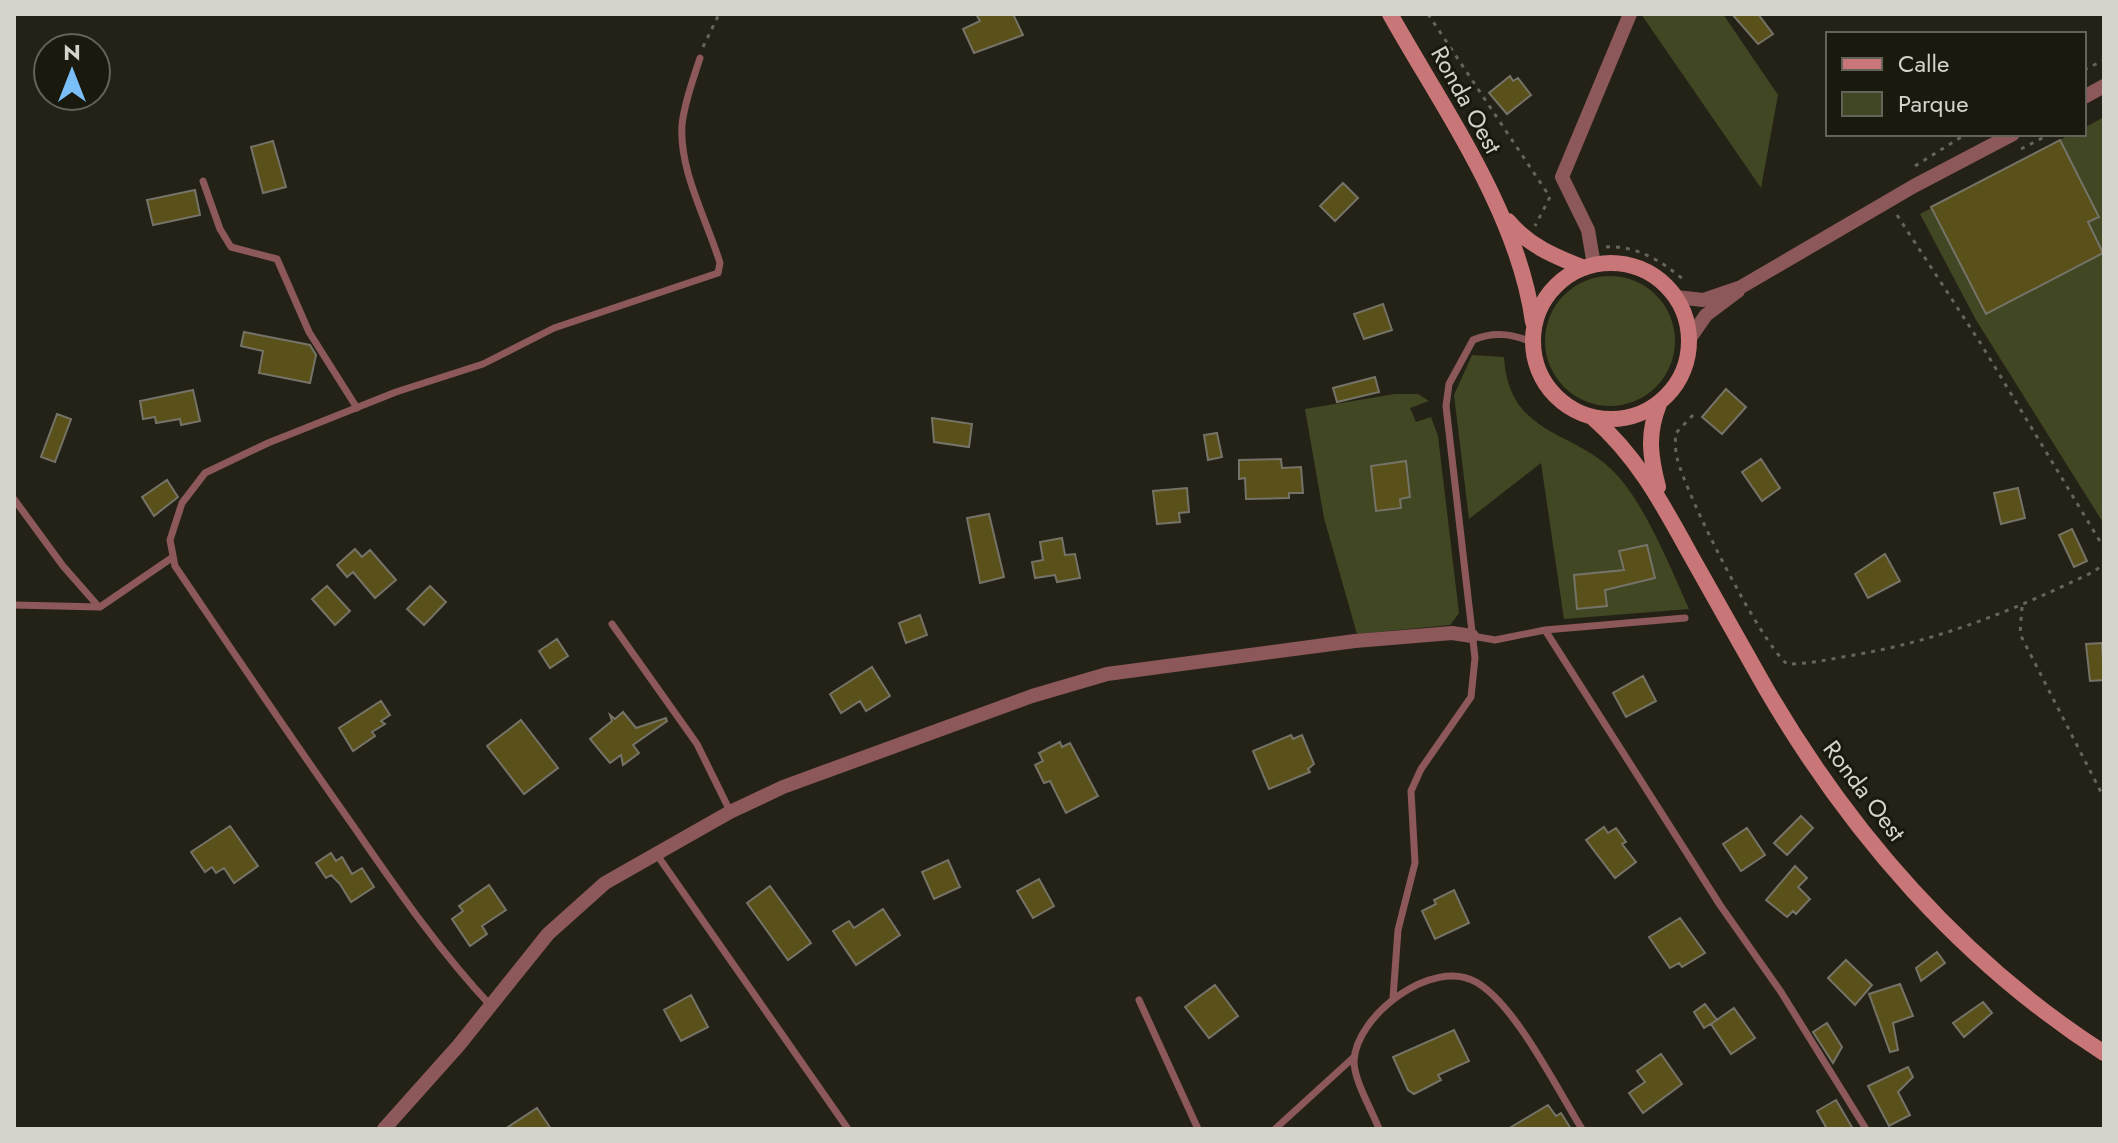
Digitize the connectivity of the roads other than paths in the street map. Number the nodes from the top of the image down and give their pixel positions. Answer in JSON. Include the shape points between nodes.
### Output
{"nodes":[{"id":1,"x":1390,"y":14,"type":"edge"},
{"id":2,"x":1630,"y":14,"type":"edge"},
{"id":3,"x":700,"y":58,"type":"road end"},
{"id":4,"x":2104,"y":86,"type":"edge"},
{"id":5,"x":2086,"y":96,"type":"edge"},
{"id":6,"x":2009,"y":136,"type":"edge"},
{"id":7,"x":203,"y":181,"type":"dead end"},
{"id":8,"x":1499,"y":209,"type":"junction"},
{"id":9,"x":1589,"y":266,"type":"junction"},
{"id":10,"x":1741,"y":287,"type":"junction"},
{"id":11,"x":1676,"y":297,"type":"junction"},
{"id":12,"x":1533,"y":335,"type":"junction"},
{"id":13,"x":1690,"y":338,"type":"junction"},
{"id":14,"x":1659,"y":404,"type":"junction"},
{"id":15,"x":357,"y":408,"type":"junction"},
{"id":16,"x":1592,"y":417,"type":"junction"},
{"id":17,"x":1661,"y":497,"type":"junction"},
{"id":18,"x":14,"y":499,"type":"edge"},
{"id":19,"x":173,"y":557,"type":"junction"},
{"id":20,"x":14,"y":605,"type":"edge"},
{"id":21,"x":100,"y":607,"type":"junction"},
{"id":22,"x":1685,"y":618,"type":"dead end"},
{"id":23,"x":612,"y":624,"type":"dead end"},
{"id":24,"x":1545,"y":630,"type":"junction"},
{"id":25,"x":1472,"y":636,"type":"junction"},
{"id":26,"x":730,"y":812,"type":"junction"},
{"id":27,"x":655,"y":852,"type":"junction"},
{"id":28,"x":1393,"y":998,"type":"junction"},
{"id":29,"x":1139,"y":1000,"type":"dead end"},
{"id":30,"x":491,"y":1006,"type":"junction"},
{"id":31,"x":2104,"y":1053,"type":"edge"},
{"id":32,"x":1354,"y":1057,"type":"junction"},
{"id":33,"x":384,"y":1129,"type":"edge"},
{"id":34,"x":848,"y":1129,"type":"edge"},
{"id":35,"x":1198,"y":1129,"type":"edge"},
{"id":36,"x":1275,"y":1129,"type":"edge"},
{"id":37,"x":1379,"y":1129,"type":"edge"},
{"id":38,"x":1582,"y":1129,"type":"edge"},
{"id":39,"x":1866,"y":1129,"type":"edge"}],
"edges":[{"from":1,"to":8,"type":"main road","name":"Ronda Oest"},
{"from":2,"to":9,"type":"street","via":[[1562,177],[1588,230]]},
{"from":3,"to":15,"type":"lane","via":[[682,135],[720,263],[718,273],[554,328],[483,364]]},
{"from":4,"to":5,"type":"street"},
{"from":6,"to":10,"type":"street"},
{"from":7,"to":15,"type":"lane","via":[[231,247],[277,259],[309,332]]},
{"from":8,"to":9,"type":"main road","name":"Ronda Oest","via":[[1522,238]]},
{"from":8,"to":12,"type":"main road","name":"Ronda Oest","via":[[1524,273]]},
{"from":9,"to":11,"type":"main road","via":[[1612,263],[1648,272]]},
{"from":9,"to":12,"type":"main road","via":[[1560,282],[1543,302]]},
{"from":10,"to":11,"type":"street","via":[[1703,300]]},
{"from":10,"to":13,"type":"street","via":[[1706,315]]},
{"from":11,"to":13,"type":"main road"},
{"from":12,"to":16,"type":"main road","via":[[1535,362],[1550,389],[1573,410]]},
{"from":12,"to":25,"type":"lane","via":[[1489,334],[1473,340],[1447,391]]},
{"from":13,"to":14,"type":"main road","via":[[1683,374]]},
{"from":14,"to":16,"type":"main road","via":[[1627,417]]},
{"from":14,"to":17,"type":"main road","name":"Ronda Oest","via":[[1650,427],[1650,449]]},
{"from":15,"to":19,"type":"lane","via":[[205,473],[182,503],[170,540]]},
{"from":16,"to":17,"type":"main road","name":"Ronda Oest","via":[[1624,447]]},
{"from":17,"to":31,"type":"main road","name":"Ronda Oest","via":[[1802,749],[1872,845],[1986,962]]},
{"from":18,"to":21,"type":"lane"},
{"from":19,"to":21,"type":"lane"},
{"from":19,"to":30,"type":"lane","via":[[392,882]]},
{"from":20,"to":21,"type":"lane"},
{"from":22,"to":24,"type":"lane"},
{"from":23,"to":26,"type":"lane","via":[[697,744]]},
{"from":24,"to":25,"type":"lane","via":[[1495,640]]},
{"from":24,"to":39,"type":"lane"},
{"from":25,"to":26,"type":"street","via":[[1355,641],[1107,674],[971,718],[783,787]]},
{"from":25,"to":28,"type":"lane","via":[[1471,697],[1411,791],[1415,863],[1398,930]]},
{"from":26,"to":27,"type":"street"},
{"from":27,"to":30,"type":"street","via":[[572,911]]},
{"from":27,"to":34,"type":"lane"},
{"from":28,"to":32,"type":"lane"},
{"from":28,"to":38,"type":"lane","via":[[1447,976],[1478,982],[1505,1007]]},
{"from":29,"to":35,"type":"lane"},
{"from":30,"to":33,"type":"street"},
{"from":32,"to":36,"type":"lane"},
{"from":32,"to":37,"type":"lane"}]}
